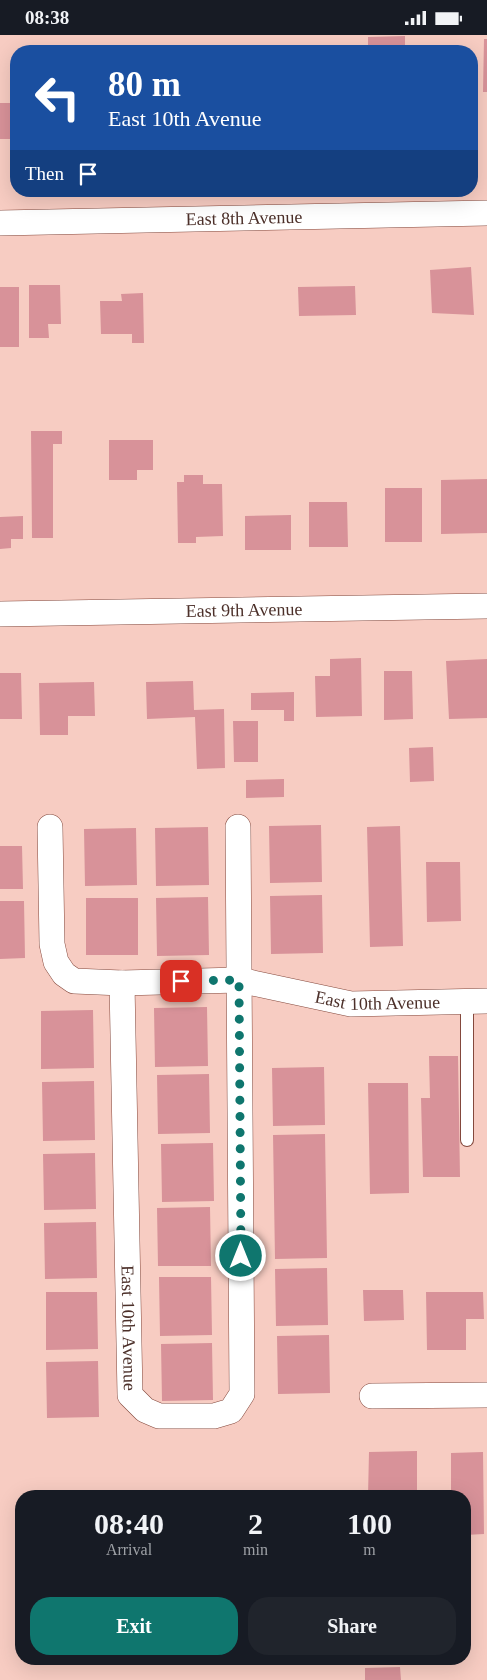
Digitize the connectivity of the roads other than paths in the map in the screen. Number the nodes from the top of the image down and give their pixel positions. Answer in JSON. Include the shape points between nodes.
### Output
{"nodes":[{"id":1,"x":487,"y":213,"type":"edge"},
{"id":2,"x":0,"y":223,"type":"edge"},
{"id":3,"x":487,"y":605,"type":"edge"},
{"id":4,"x":0,"y":614,"type":"edge"},
{"id":5,"x":50,"y":827,"type":"dead end"},
{"id":6,"x":238,"y":827,"type":"dead end"},
{"id":7,"x":239,"y":980,"type":"junction"},
{"id":8,"x":122,"y":983,"type":"junction"},
{"id":9,"x":477,"y":1001,"type":"edge"},
{"id":10,"x":467,"y":1140,"type":"dead end"},
{"id":11,"x":487,"y":1395,"type":"edge"},
{"id":12,"x":372,"y":1396,"type":"dead end"}],
"edges":[{"from":1,"to":2,"type":"street","name":"East 8th Avenue"},
{"from":3,"to":4,"type":"street","name":"East 9th Avenue"},
{"from":5,"to":8,"type":"street","via":[[52,944],[56,961],[64,974],[74,981]]},
{"from":6,"to":7,"type":"street","name":"East 10th Avenue"},
{"from":7,"to":8,"type":"street","name":"East 10th Avenue"},
{"from":7,"to":8,"type":"street","name":"East 10th Avenue","via":[[242,1394],[231,1411],[214,1416],[159,1416],[145,1410],[130,1395]]},
{"from":7,"to":9,"type":"street","name":"East 10th Avenue","via":[[351,1004]]},
{"from":9,"to":10,"type":"lane"},
{"from":11,"to":12,"type":"street"}]}
